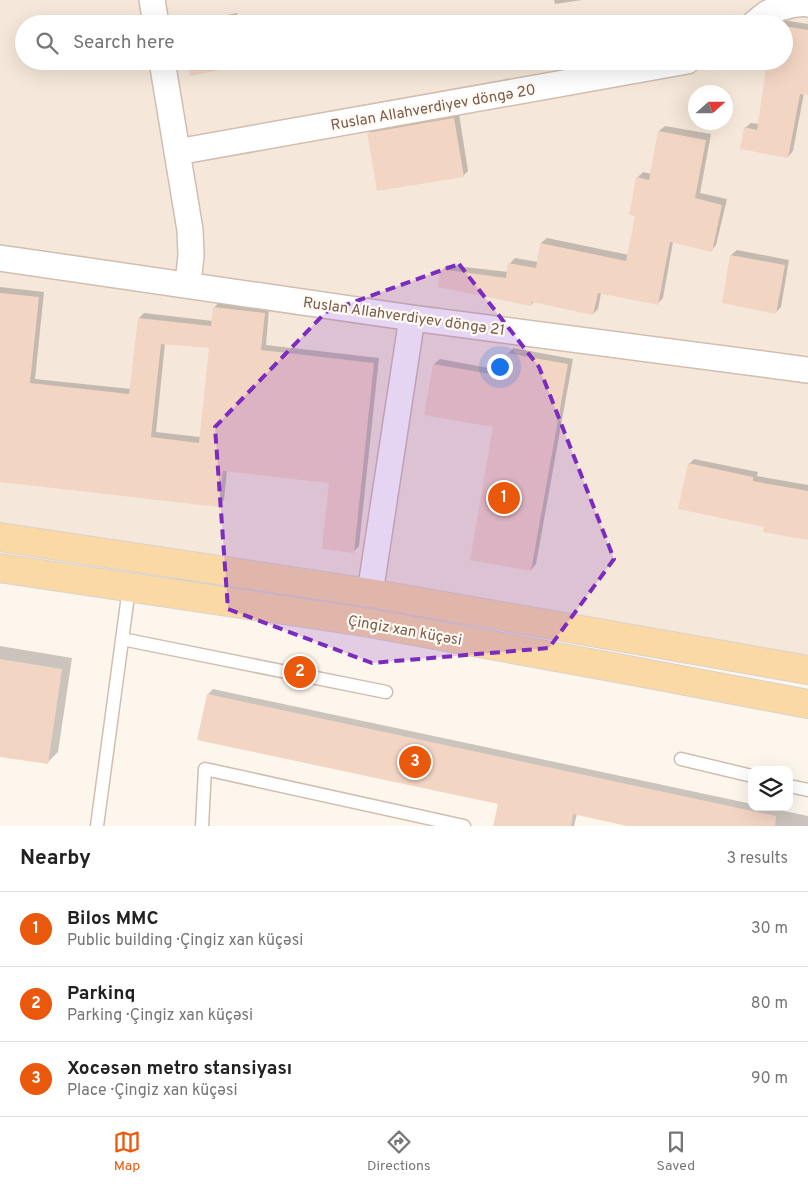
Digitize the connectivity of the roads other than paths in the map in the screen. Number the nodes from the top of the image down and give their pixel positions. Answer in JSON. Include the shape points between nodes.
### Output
{"nodes":[{"id":1,"x":152,"y":0,"type":"edge"},
{"id":2,"x":808,"y":4,"type":"edge"},
{"id":3,"x":154,"y":15,"type":"edge"},
{"id":4,"x":765,"y":15,"type":"edge"},
{"id":5,"x":164,"y":70,"type":"edge"},
{"id":6,"x":637,"y":70,"type":"edge"},
{"id":7,"x":178,"y":152,"type":"junction"},
{"id":8,"x":0,"y":258,"type":"edge"},
{"id":9,"x":188,"y":284,"type":"junction"},
{"id":10,"x":412,"y":318,"type":"junction"},
{"id":11,"x":808,"y":370,"type":"edge"},
{"id":12,"x":0,"y":537,"type":"edge"},
{"id":13,"x":0,"y":568,"type":"edge"},
{"id":14,"x":129,"y":588,"type":"junction"},
{"id":15,"x":370,"y":594,"type":"junction"},
{"id":16,"x":122,"y":640,"type":"junction"},
{"id":17,"x":808,"y":670,"type":"edge"},
{"id":18,"x":386,"y":692,"type":"dead end"},
{"id":19,"x":808,"y":704,"type":"edge"},
{"id":20,"x":681,"y":759,"type":"dead end"},
{"id":21,"x":748,"y":775,"type":"edge"},
{"id":22,"x":793,"y":787,"type":"edge"},
{"id":23,"x":808,"y":790,"type":"edge"},
{"id":24,"x":97,"y":826,"type":"edge"},
{"id":25,"x":202,"y":826,"type":"edge"},
{"id":26,"x":464,"y":826,"type":"edge"}],
"edges":[{"from":1,"to":3,"type":"street"},
{"from":2,"to":4,"type":"street","via":[[786,6]]},
{"from":5,"to":7,"type":"street"},
{"from":6,"to":7,"type":"street","name":"Ruslan Allahverdiyev döngə 20"},
{"from":7,"to":9,"type":"street","via":[[190,230]]},
{"from":8,"to":9,"type":"street","name":"Ruslan Allahverdiyev döngə 21"},
{"from":9,"to":10,"type":"street","name":"Ruslan Allahverdiyev döngə 21"},
{"from":10,"to":11,"type":"street","name":"Ruslan Allahverdiyev döngə 21"},
{"from":10,"to":15,"type":"street"},
{"from":12,"to":15,"type":"main road","name":"Çingiz xan küçəsi"},
{"from":13,"to":14,"type":"main road","name":"Çingiz xan küçəsi"},
{"from":14,"to":16,"type":"lane"},
{"from":14,"to":19,"type":"main road","name":"Çingiz xan küçəsi","via":[[364,622]]},
{"from":15,"to":17,"type":"main road","name":"Çingiz xan küçəsi"},
{"from":16,"to":18,"type":"lane"},
{"from":16,"to":24,"type":"lane"},
{"from":20,"to":21,"type":"lane"},
{"from":22,"to":23,"type":"lane"},
{"from":25,"to":26,"type":"lane","via":[[205,769]]}]}
